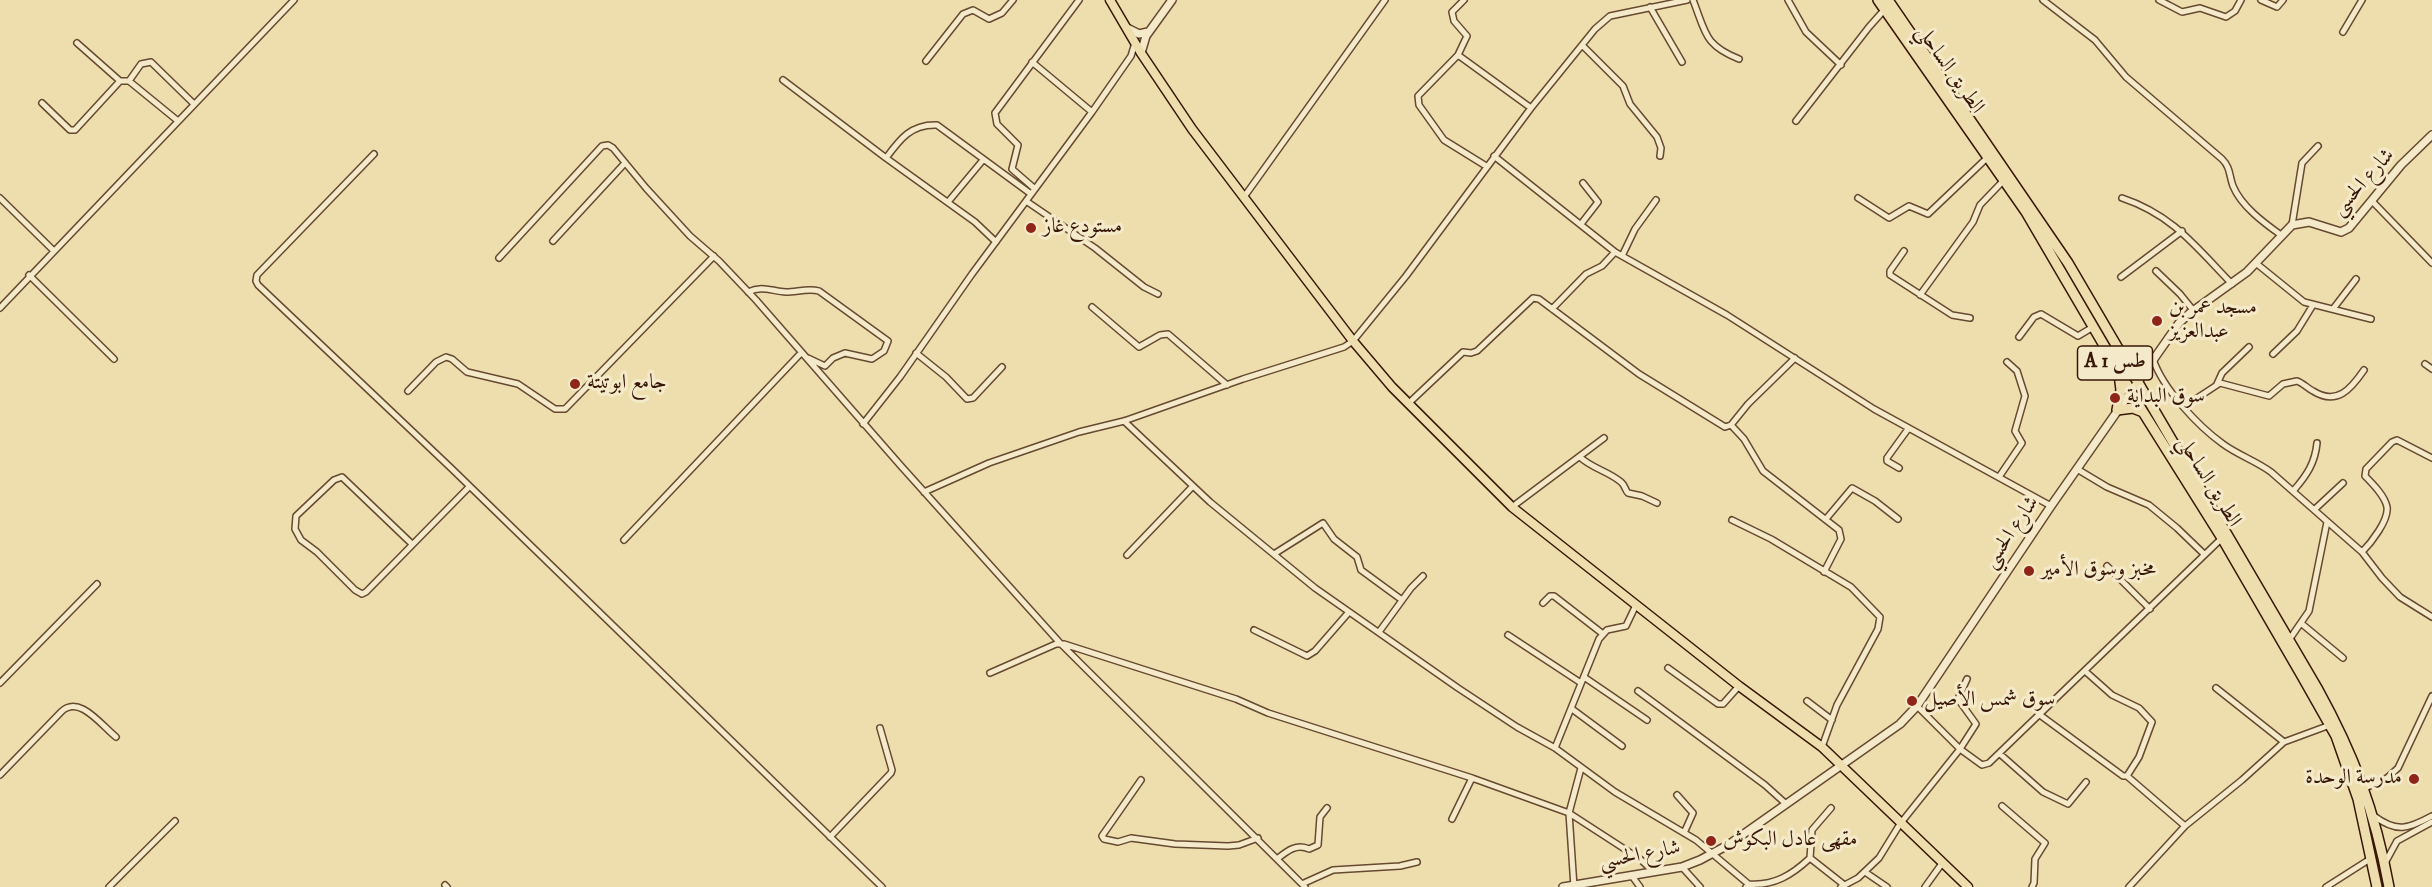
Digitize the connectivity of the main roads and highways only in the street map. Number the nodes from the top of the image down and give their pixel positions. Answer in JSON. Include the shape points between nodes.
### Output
{"nodes":[{"id":1,"x":1110,"y":0,"type":"edge"},
{"id":2,"x":1878,"y":0,"type":"edge"},
{"id":3,"x":1887,"y":5,"type":"edge"},
{"id":4,"x":2118,"y":369,"type":"junction"},
{"id":5,"x":2143,"y":412,"type":"junction"},
{"id":6,"x":1968,"y":887,"type":"edge"},
{"id":7,"x":2377,"y":887,"type":"edge"},
{"id":8,"x":2389,"y":887,"type":"edge"}],
"edges":[{"from":1,"to":6,"type":"main road","via":[[1192,129],[1392,387],[1512,507],[1822,747]]},
{"from":2,"to":3,"type":"highway","name":"الطريق الساحلي","number":"A 1 طس"},
{"from":3,"to":4,"type":"highway","name":"الطريق الساحلي","number":"A 1 طس","via":[[2026,212]]},
{"from":3,"to":8,"type":"highway","name":"الطريق الساحلي","number":"A 1 طس","via":[[2051,236],[2289,640],[2341,732],[2365,788]]},
{"from":4,"to":5,"type":"highway","name":"الطريق الساحلي","number":"A 1 طس"},
{"from":4,"to":5,"type":"highway","via":[[2121,390],[2117,410],[2133,408]]},
{"from":5,"to":7,"type":"highway","name":"الطريق الساحلي","number":"A 1 طس","via":[[2222,538],[2336,736],[2358,800]]}]}
